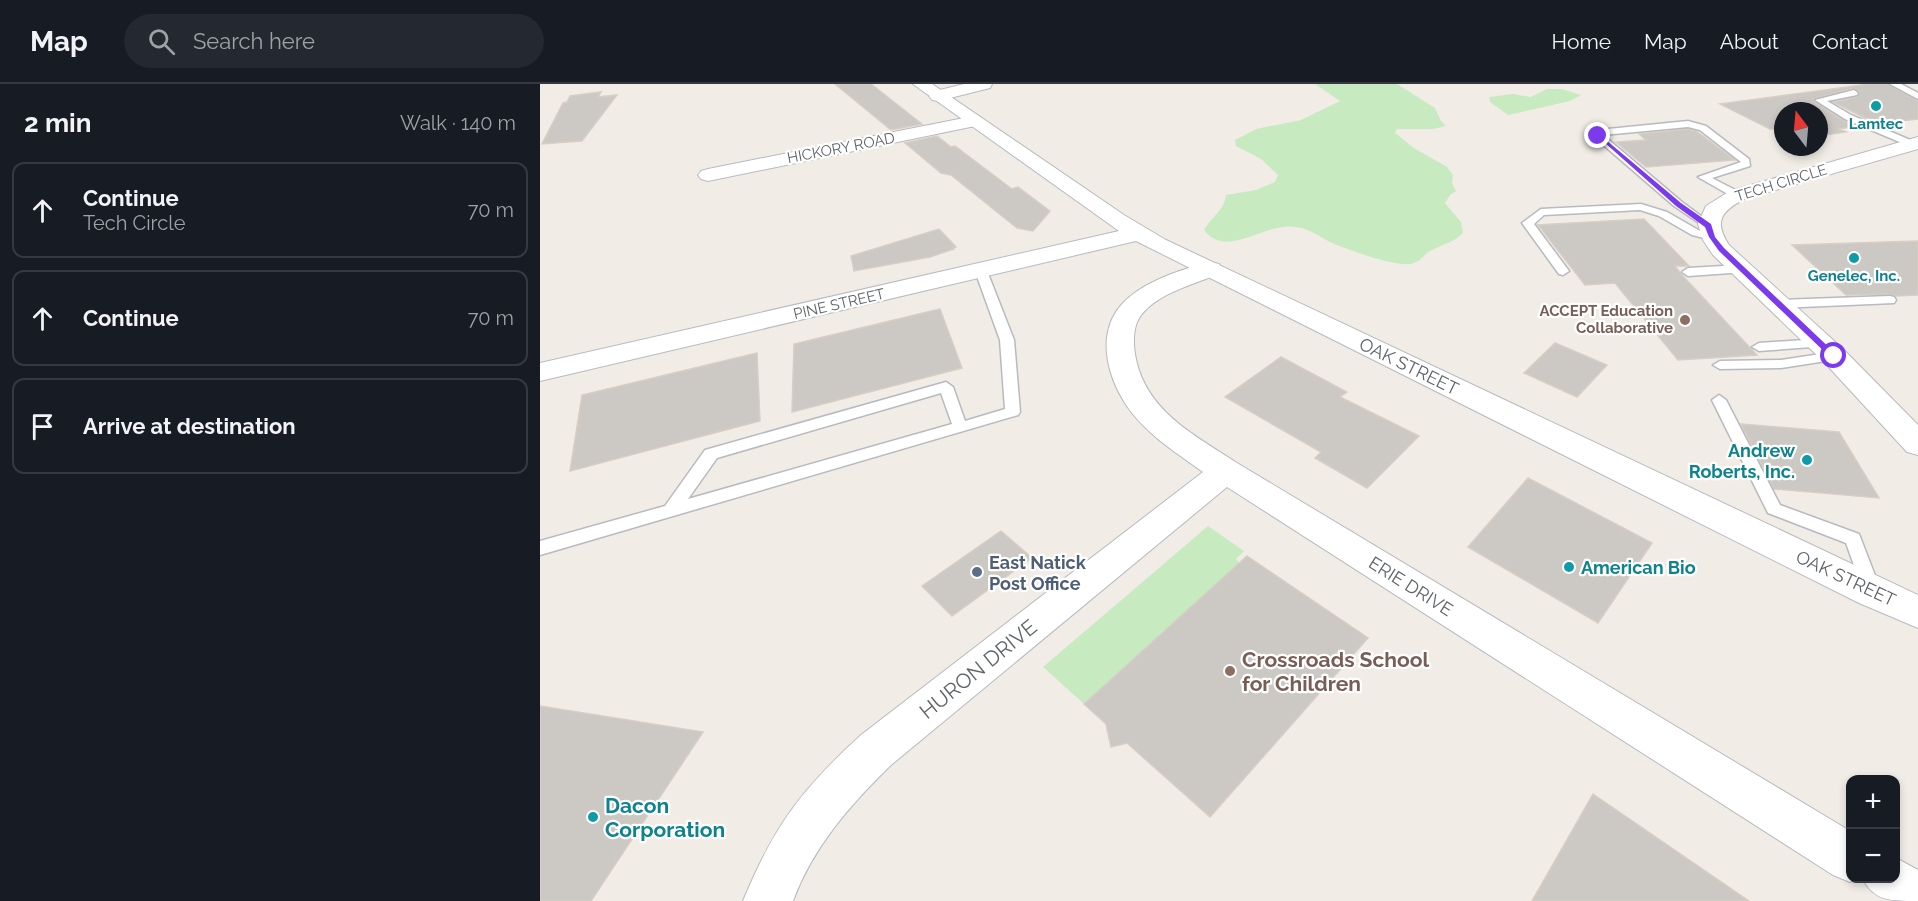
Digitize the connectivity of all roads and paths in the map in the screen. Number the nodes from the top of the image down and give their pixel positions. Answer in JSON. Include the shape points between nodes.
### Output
{"nodes":[{"id":1,"x":984,"y":84,"type":"edge"},
{"id":2,"x":1894,"y":84,"type":"edge"},
{"id":3,"x":929,"y":90,"type":"edge"},
{"id":4,"x":1854,"y":93,"type":"dead end"},
{"id":5,"x":1918,"y":96,"type":"edge"},
{"id":6,"x":974,"y":121,"type":"junction"},
{"id":7,"x":1915,"y":144,"type":"edge"},
{"id":8,"x":708,"y":175,"type":"dead end"},
{"id":9,"x":1737,"y":195,"type":"junction"},
{"id":10,"x":1710,"y":231,"type":"junction"},
{"id":11,"x":1138,"y":234,"type":"junction"},
{"id":12,"x":1210,"y":269,"type":"junction"},
{"id":13,"x":1741,"y":269,"type":"junction"},
{"id":14,"x":981,"y":271,"type":"junction"},
{"id":15,"x":1563,"y":271,"type":"dead end"},
{"id":16,"x":1689,"y":272,"type":"dead end"},
{"id":17,"x":1890,"y":300,"type":"dead end"},
{"id":18,"x":1779,"y":304,"type":"junction"},
{"id":19,"x":1759,"y":347,"type":"dead end"},
{"id":20,"x":1827,"y":349,"type":"junction"},
{"id":21,"x":1720,"y":365,"type":"dead end"},
{"id":22,"x":540,"y":372,"type":"edge"},
{"id":23,"x":1719,"y":400,"type":"dead end"},
{"id":24,"x":960,"y":427,"type":"junction"},
{"id":25,"x":1918,"y":444,"type":"edge"},
{"id":26,"x":1226,"y":471,"type":"junction"},
{"id":27,"x":671,"y":510,"type":"junction"},
{"id":28,"x":540,"y":548,"type":"edge"},
{"id":29,"x":1872,"y":592,"type":"junction"},
{"id":30,"x":1918,"y":612,"type":"edge"},
{"id":31,"x":1846,"y":855,"type":"edge"},
{"id":32,"x":1893,"y":883,"type":"edge"},
{"id":33,"x":1918,"y":897,"type":"edge"},
{"id":34,"x":768,"y":901,"type":"edge"}],
"edges":[{"from":1,"to":3,"type":"street"},
{"from":2,"to":5,"type":"lane"},
{"from":3,"to":6,"type":"street","name":"OAK STREET"},
{"from":4,"to":7,"type":"lane","via":[[1819,101]]},
{"from":6,"to":8,"type":"street","name":"HICKORY ROAD"},
{"from":6,"to":11,"type":"street","name":"OAK STREET"},
{"from":7,"to":9,"type":"street","name":"TECH CIRCLE"},
{"from":9,"to":10,"type":"street","name":"TECH CIRCLE","via":[[1715,208],[1710,216]]},
{"from":9,"to":10,"type":"lane","via":[[1703,177],[1731,170],[1746,161],[1700,126],[1598,133]]},
{"from":10,"to":13,"type":"street"},
{"from":10,"to":15,"type":"lane","via":[[1695,233],[1663,214],[1641,207],[1541,212],[1528,223]]},
{"from":11,"to":12,"type":"street","name":"OAK STREET"},
{"from":11,"to":14,"type":"street","name":"PINE STREET"},
{"from":12,"to":26,"type":"street","name":"ERIE DRIVE","via":[[1131,309],[1122,330],[1120,352],[1128,384],[1144,410]]},
{"from":12,"to":29,"type":"street","name":"OAK STREET"},
{"from":13,"to":16,"type":"lane"},
{"from":13,"to":18,"type":"street"},
{"from":14,"to":22,"type":"street","name":"PINE STREET"},
{"from":14,"to":24,"type":"lane","via":[[1007,340],[1013,412]]},
{"from":17,"to":18,"type":"lane"},
{"from":18,"to":20,"type":"street"},
{"from":19,"to":20,"type":"lane"},
{"from":20,"to":21,"type":"lane","via":[[1781,364]]},
{"from":20,"to":25,"type":"street"},
{"from":23,"to":29,"type":"lane","via":[[1774,509],[1853,539]]},
{"from":24,"to":27,"type":"lane"},
{"from":24,"to":27,"type":"lane","via":[[946,387],[912,396],[711,454]]},
{"from":26,"to":31,"type":"street","name":"ERIE DRIVE"},
{"from":26,"to":34,"type":"street","name":"HURON DRIVE","via":[[876,750],[805,825],[780,868]]},
{"from":27,"to":28,"type":"lane"},
{"from":29,"to":30,"type":"street","name":"OAK STREET"},
{"from":32,"to":33,"type":"street"}]}
